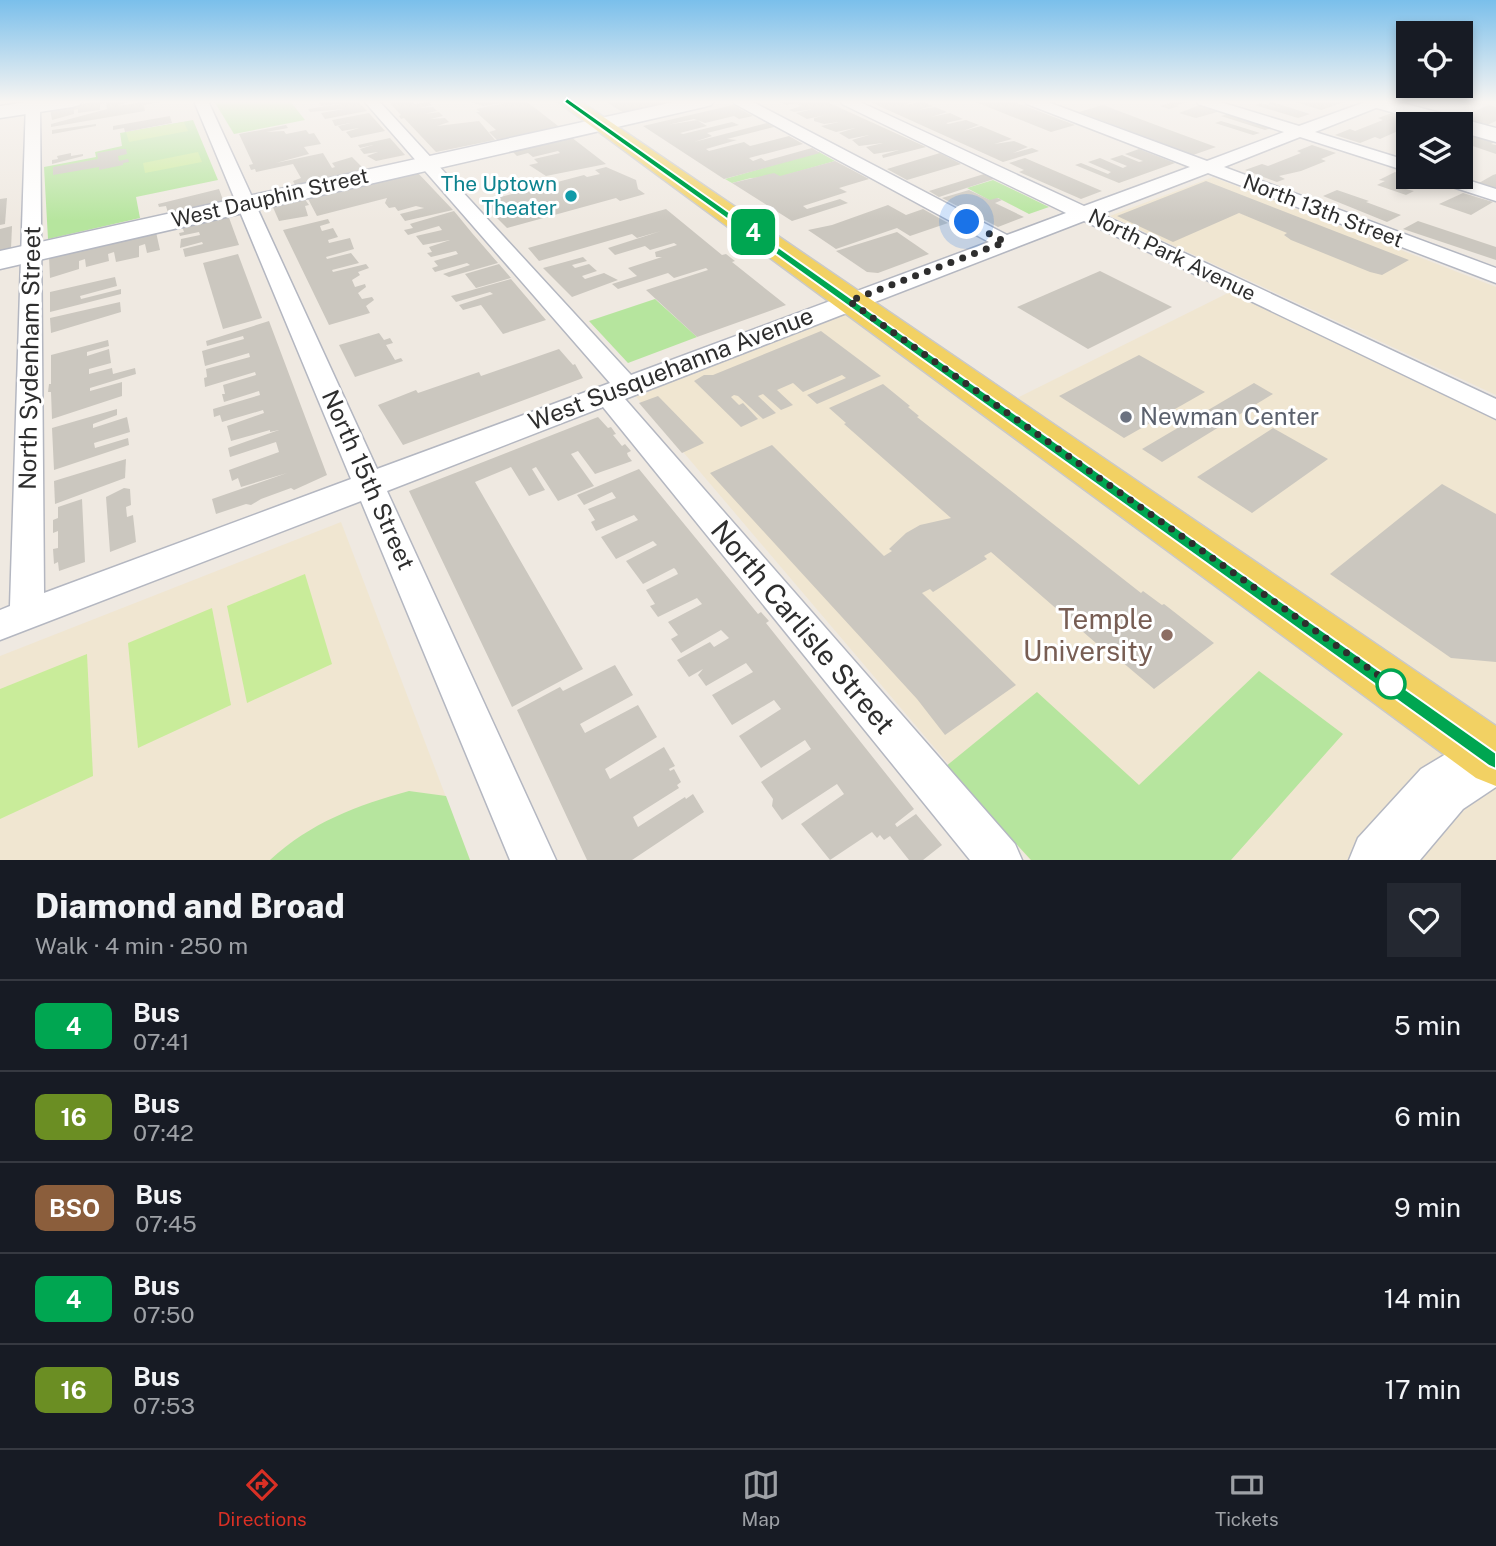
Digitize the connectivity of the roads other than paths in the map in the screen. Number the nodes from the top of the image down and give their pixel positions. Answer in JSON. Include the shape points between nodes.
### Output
{"nodes":[{"id":1,"x":33,"y":141,"type":"edge"},
{"id":2,"x":219,"y":141,"type":"edge"},
{"id":3,"x":407,"y":141,"type":"edge"},
{"id":4,"x":524,"y":141,"type":"edge"},
{"id":5,"x":624,"y":141,"type":"edge"},
{"id":6,"x":815,"y":141,"type":"edge"},
{"id":7,"x":932,"y":141,"type":"edge"},
{"id":8,"x":1138,"y":141,"type":"edge"},
{"id":9,"x":1275,"y":141,"type":"edge"},
{"id":10,"x":1328,"y":141,"type":"edge"},
{"id":11,"x":426,"y":163,"type":"junction"},
{"id":12,"x":1396,"y":163,"type":"edge"},
{"id":13,"x":1207,"y":167,"type":"junction"},
{"id":14,"x":1473,"y":188,"type":"edge"},
{"id":15,"x":1496,"y":195,"type":"edge"},
{"id":16,"x":246,"y":204,"type":"junction"},
{"id":17,"x":1085,"y":213,"type":"junction"},
{"id":18,"x":1005,"y":242,"type":"junction"},
{"id":19,"x":31,"y":253,"type":"junction"},
{"id":20,"x":0,"y":260,"type":"edge"},
{"id":21,"x":1496,"y":276,"type":"edge"},
{"id":22,"x":849,"y":301,"type":"junction"},
{"id":23,"x":617,"y":390,"type":"junction"},
{"id":24,"x":1496,"y":410,"type":"edge"},
{"id":25,"x":371,"y":484,"type":"junction"},
{"id":26,"x":27,"y":615,"type":"junction"},
{"id":27,"x":0,"y":625,"type":"edge"},
{"id":28,"x":1495,"y":757,"type":"edge"},
{"id":29,"x":533,"y":860,"type":"edge"},
{"id":30,"x":999,"y":860,"type":"edge"},
{"id":31,"x":1380,"y":860,"type":"edge"}],
"edges":[{"from":1,"to":19,"type":"street","name":"North Sydenham Street"},
{"from":2,"to":16,"type":"street","name":"North 15th Street"},
{"from":3,"to":11,"type":"street","name":"North Carlisle Street"},
{"from":4,"to":11,"type":"street","name":"West Dauphin Street"},
{"from":5,"to":22,"type":"main road"},
{"from":6,"to":18,"type":"street"},
{"from":7,"to":17,"type":"street","name":"North Park Avenue"},
{"from":8,"to":13,"type":"street","name":"North 13th Street"},
{"from":9,"to":13,"type":"street","name":"West Susquehanna Avenue"},
{"from":10,"to":12,"type":"street"},
{"from":11,"to":16,"type":"street","name":"West Dauphin Street"},
{"from":11,"to":23,"type":"street","name":"North Carlisle Street"},
{"from":13,"to":17,"type":"street","name":"West Susquehanna Avenue"},
{"from":13,"to":21,"type":"street","name":"North 13th Street"},
{"from":14,"to":15,"type":"street"},
{"from":16,"to":19,"type":"street","name":"West Dauphin Street"},
{"from":16,"to":25,"type":"street","name":"North 15th Street"},
{"from":17,"to":18,"type":"street","name":"West Susquehanna Avenue"},
{"from":17,"to":24,"type":"street","name":"North Park Avenue"},
{"from":18,"to":22,"type":"street","name":"West Susquehanna Avenue"},
{"from":19,"to":20,"type":"street","name":"West Dauphin Street"},
{"from":19,"to":26,"type":"street","name":"North Sydenham Street"},
{"from":22,"to":23,"type":"street","name":"West Susquehanna Avenue"},
{"from":22,"to":28,"type":"main road"},
{"from":23,"to":25,"type":"street","name":"West Susquehanna Avenue"},
{"from":23,"to":30,"type":"street","name":"North Carlisle Street"},
{"from":25,"to":26,"type":"street","name":"West Susquehanna Avenue"},
{"from":25,"to":29,"type":"street","name":"North 15th Street"},
{"from":26,"to":27,"type":"street","name":"West Susquehanna Avenue"},
{"from":28,"to":31,"type":"street","via":[[1442,789]]}]}
